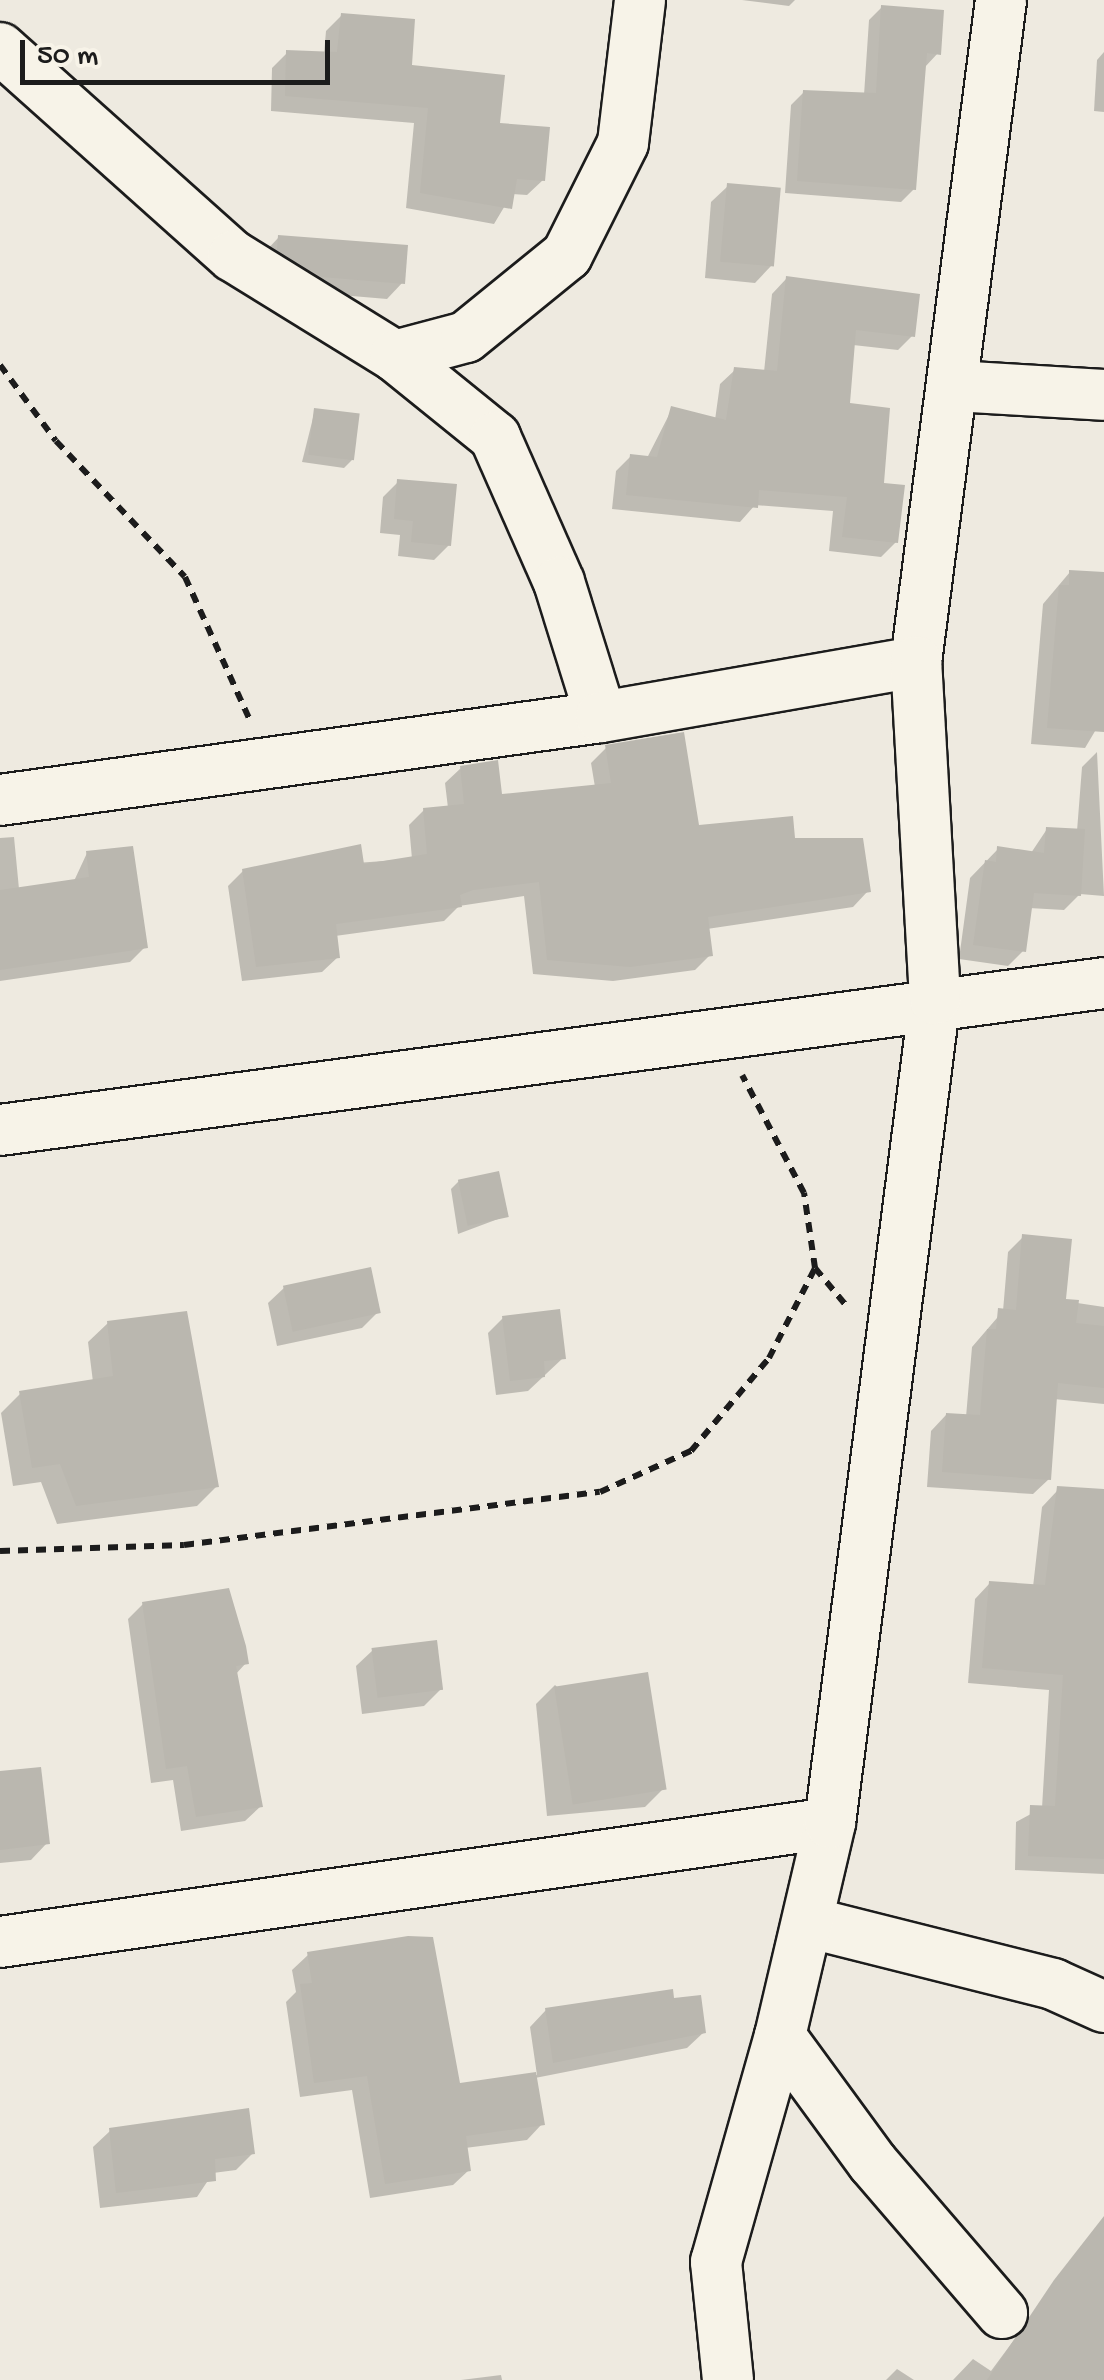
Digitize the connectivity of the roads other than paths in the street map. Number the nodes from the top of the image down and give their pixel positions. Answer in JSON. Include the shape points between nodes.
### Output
{"nodes":[{"id":1,"x":640,"y":0,"type":"edge"},
{"id":2,"x":1001,"y":0,"type":"edge"},
{"id":3,"x":0,"y":48,"type":"edge"},
{"id":4,"x":394,"y":356,"type":"junction"},
{"id":5,"x":954,"y":386,"type":"junction"},
{"id":6,"x":1104,"y":395,"type":"edge"},
{"id":7,"x":916,"y":662,"type":"junction"},
{"id":8,"x":601,"y":717,"type":"junction"},
{"id":9,"x":0,"y":800,"type":"edge"},
{"id":10,"x":1104,"y":983,"type":"edge"},
{"id":11,"x":935,"y":999,"type":"junction"},
{"id":12,"x":0,"y":1130,"type":"edge"},
{"id":13,"x":830,"y":1822,"type":"junction"},
{"id":14,"x":811,"y":1923,"type":"junction"},
{"id":15,"x":0,"y":1942,"type":"edge"},
{"id":16,"x":1104,"y":2007,"type":"edge"},
{"id":17,"x":780,"y":2036,"type":"junction"},
{"id":18,"x":1002,"y":2313,"type":"dead end"},
{"id":19,"x":728,"y":2380,"type":"edge"}],
"edges":[{"from":1,"to":4,"type":"street","via":[[624,143],[568,255],[466,337]]},
{"from":2,"to":5,"type":"street"},
{"from":3,"to":4,"type":"street","via":[[233,256]]},
{"from":4,"to":8,"type":"street","via":[[495,438],[559,582]]},
{"from":5,"to":6,"type":"street"},
{"from":5,"to":7,"type":"street"},
{"from":7,"to":8,"type":"street"},
{"from":7,"to":11,"type":"street"},
{"from":8,"to":9,"type":"street"},
{"from":10,"to":11,"type":"street"},
{"from":11,"to":12,"type":"street"},
{"from":11,"to":13,"type":"street"},
{"from":13,"to":14,"type":"street"},
{"from":13,"to":15,"type":"street"},
{"from":14,"to":16,"type":"street","via":[[1053,1984]]},
{"from":14,"to":17,"type":"street"},
{"from":17,"to":18,"type":"street","via":[[873,2164]]},
{"from":17,"to":19,"type":"street","via":[[716,2262]]}]}
